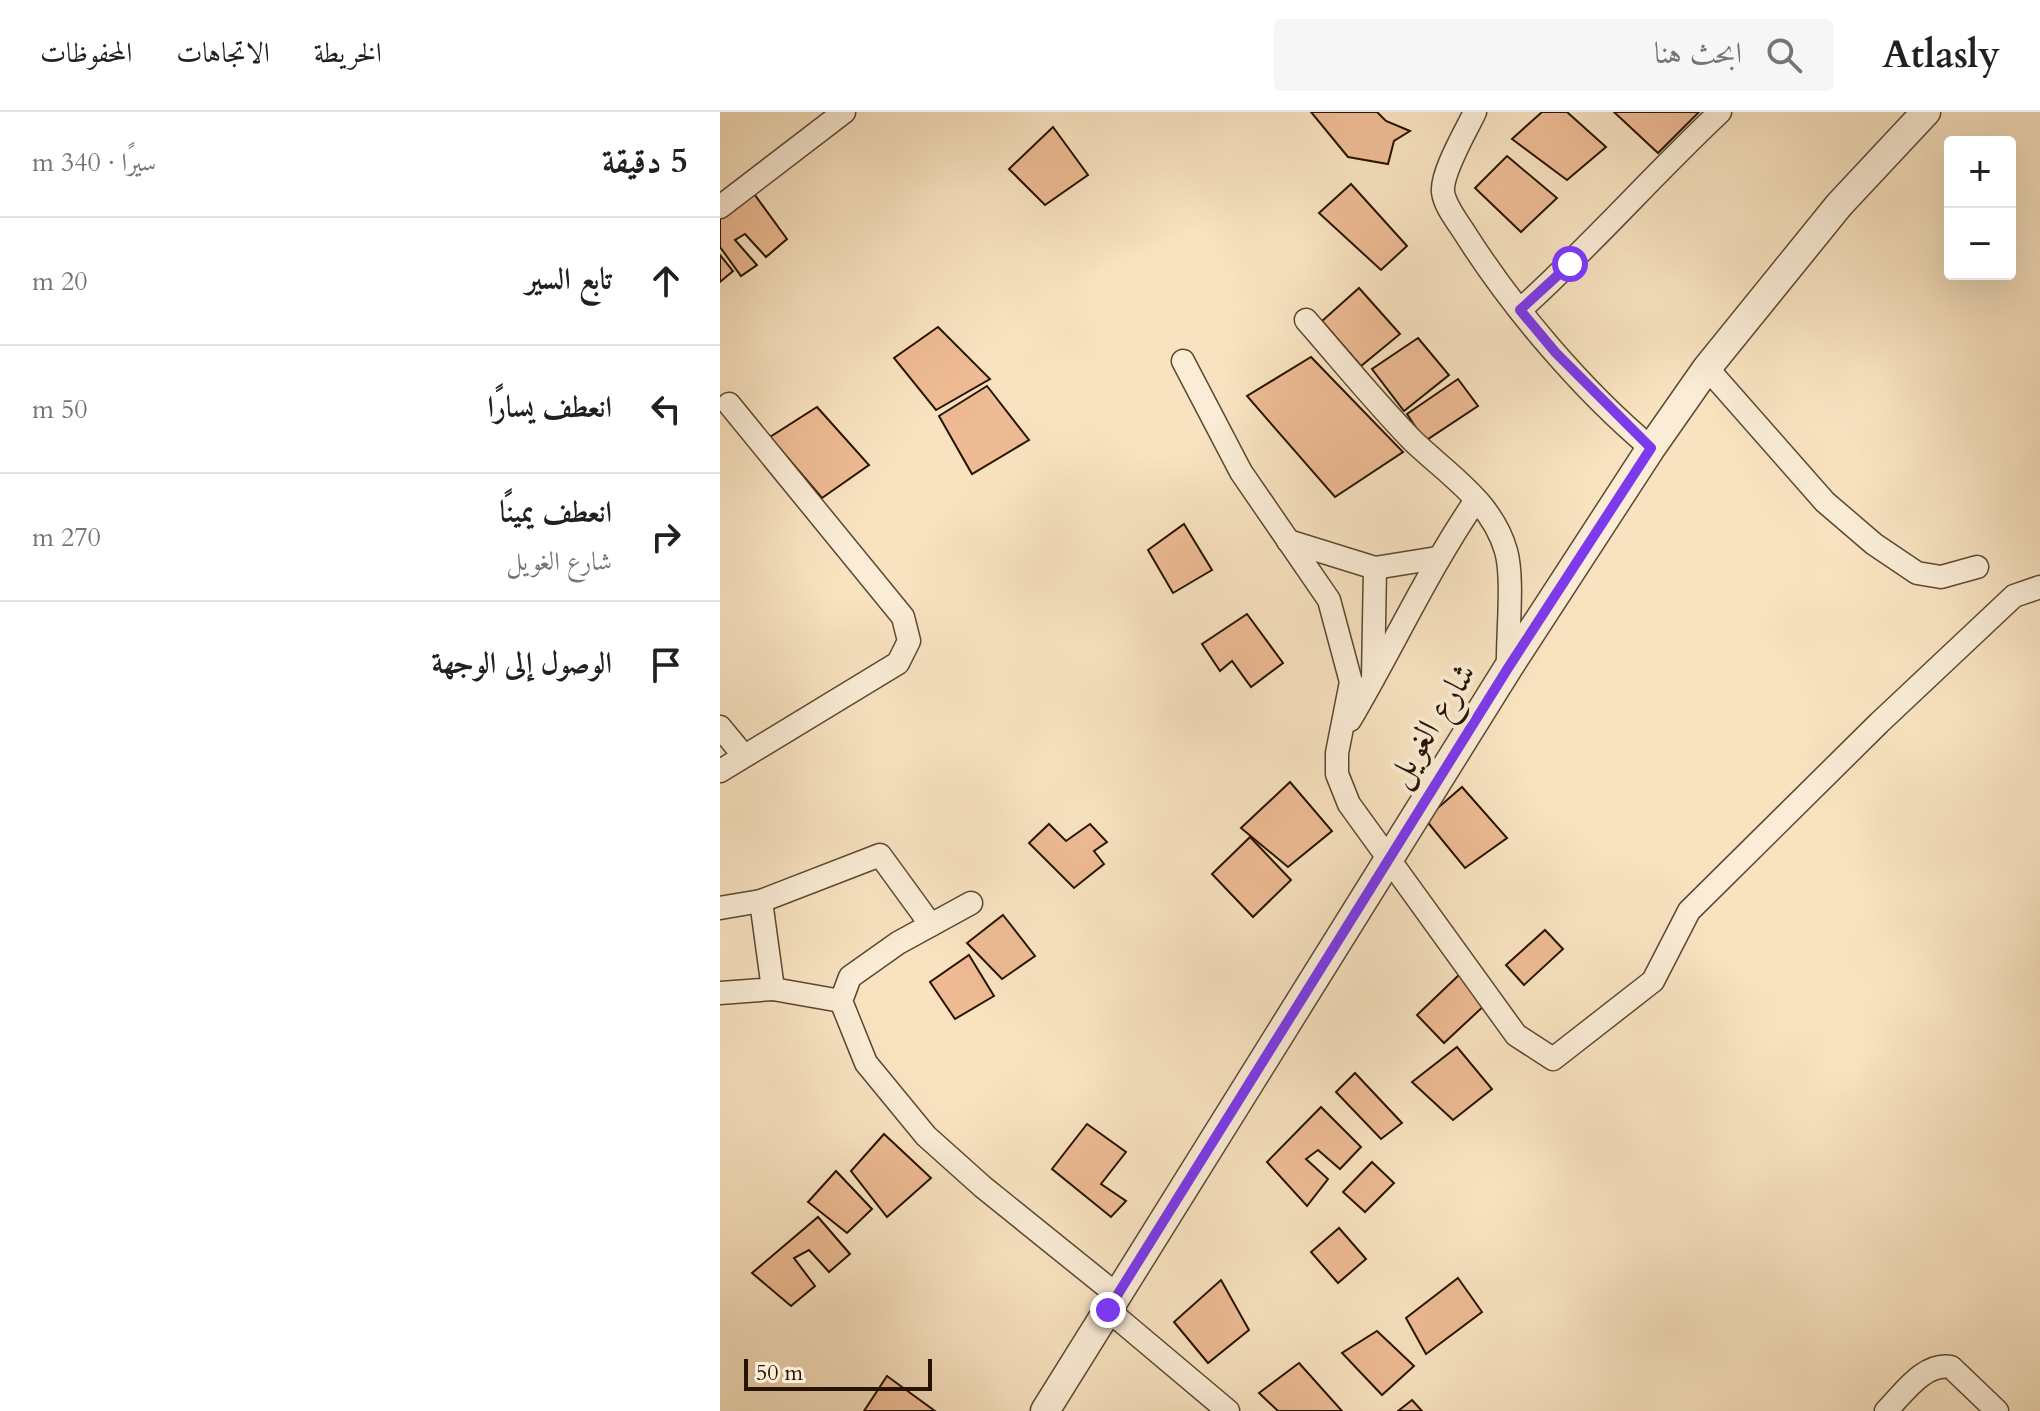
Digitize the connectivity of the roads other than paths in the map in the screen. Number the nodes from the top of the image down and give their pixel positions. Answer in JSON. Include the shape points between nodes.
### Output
{"nodes":[{"id":1,"x":844,"y":112,"type":"edge"},
{"id":2,"x":1475,"y":112,"type":"edge"},
{"id":3,"x":1720,"y":112,"type":"edge"},
{"id":4,"x":1926,"y":112,"type":"edge"},
{"id":5,"x":720,"y":207,"type":"edge"},
{"id":6,"x":1520,"y":310,"type":"junction"},
{"id":7,"x":1306,"y":320,"type":"dead end"},
{"id":8,"x":1183,"y":361,"type":"dead end"},
{"id":9,"x":1707,"y":368,"type":"junction"},
{"id":10,"x":729,"y":404,"type":"dead end"},
{"id":11,"x":1651,"y":448,"type":"junction"},
{"id":12,"x":1476,"y":500,"type":"junction"},
{"id":13,"x":1288,"y":541,"type":"junction"},
{"id":14,"x":1437,"y":558,"type":"junction"},
{"id":15,"x":1977,"y":567,"type":"dead end"},
{"id":16,"x":1375,"y":568,"type":"junction"},
{"id":17,"x":2040,"y":587,"type":"edge"},
{"id":18,"x":1508,"y":668,"type":"junction"},
{"id":19,"x":1373,"y":681,"type":"junction"},
{"id":20,"x":720,"y":727,"type":"edge"},
{"id":21,"x":1341,"y":735,"type":"junction"},
{"id":22,"x":744,"y":756,"type":"junction"},
{"id":23,"x":720,"y":771,"type":"edge"},
{"id":24,"x":1390,"y":857,"type":"junction"},
{"id":25,"x":761,"y":901,"type":"junction"},
{"id":26,"x":971,"y":903,"type":"dead end"},
{"id":27,"x":720,"y":908,"type":"edge"},
{"id":28,"x":931,"y":925,"type":"junction"},
{"id":29,"x":773,"y":989,"type":"junction"},
{"id":30,"x":720,"y":993,"type":"edge"},
{"id":31,"x":841,"y":1001,"type":"junction"},
{"id":32,"x":1112,"y":1302,"type":"junction"},
{"id":33,"x":1045,"y":1411,"type":"edge"},
{"id":34,"x":1228,"y":1411,"type":"edge"},
{"id":35,"x":1886,"y":1411,"type":"edge"},
{"id":36,"x":1997,"y":1411,"type":"edge"}],
"edges":[{"from":1,"to":5,"type":"street"},
{"from":2,"to":6,"type":"street","via":[[1446,177],[1444,197],[1487,269]]},
{"from":3,"to":6,"type":"street"},
{"from":4,"to":9,"type":"street","name":"شارع الغويل","via":[[1839,205]]},
{"from":6,"to":11,"type":"street"},
{"from":7,"to":12,"type":"street","via":[[1414,441]]},
{"from":8,"to":13,"type":"street","via":[[1241,472]]},
{"from":9,"to":11,"type":"street","name":"شارع الغويل"},
{"from":9,"to":15,"type":"street","via":[[1825,502],[1874,544],[1917,573],[1941,577]]},
{"from":10,"to":22,"type":"street","via":[[903,617],[909,641],[898,663]]},
{"from":11,"to":18,"type":"street","name":"شارع الغويل"},
{"from":12,"to":14,"type":"street"},
{"from":12,"to":18,"type":"street","via":[[1507,555]]},
{"from":13,"to":16,"type":"street"},
{"from":13,"to":21,"type":"street","via":[[1329,600],[1341,636],[1351,682]]},
{"from":14,"to":16,"type":"street"},
{"from":14,"to":19,"type":"street"},
{"from":16,"to":19,"type":"street"},
{"from":17,"to":24,"type":"street","via":[[2014,596],[1879,723],[1689,911],[1653,981],[1553,1059],[1516,1035]]},
{"from":18,"to":24,"type":"street","name":"شارع الغويل"},
{"from":19,"to":21,"type":"street"},
{"from":20,"to":22,"type":"street"},
{"from":21,"to":24,"type":"street","via":[[1337,774],[1349,804]]},
{"from":22,"to":23,"type":"street"},
{"from":24,"to":32,"type":"street","name":"شارع الغويل"},
{"from":25,"to":27,"type":"street"},
{"from":25,"to":28,"type":"street","via":[[880,855]]},
{"from":25,"to":29,"type":"street"},
{"from":26,"to":28,"type":"street"},
{"from":28,"to":31,"type":"street","via":[[850,977]]},
{"from":29,"to":30,"type":"street"},
{"from":29,"to":31,"type":"street"},
{"from":31,"to":32,"type":"street","via":[[866,1063],[926,1136]]},
{"from":32,"to":33,"type":"street","name":"شارع الغويل"},
{"from":32,"to":34,"type":"street"},
{"from":35,"to":36,"type":"street","via":[[1925,1372],[1941,1365],[1951,1367]]}]}
